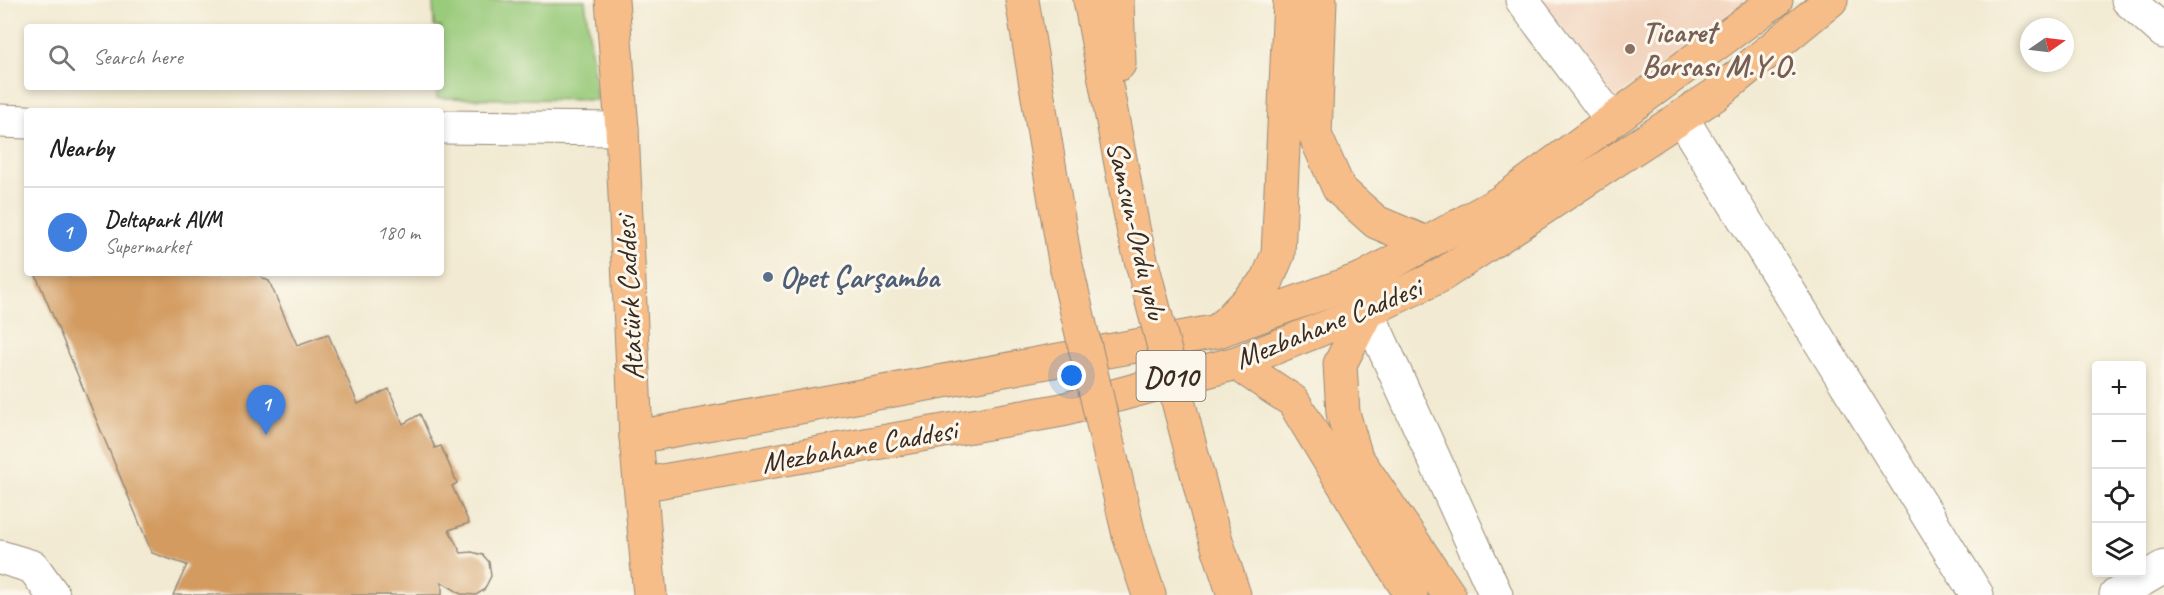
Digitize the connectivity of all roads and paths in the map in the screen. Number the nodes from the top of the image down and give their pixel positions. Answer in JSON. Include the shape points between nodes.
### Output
{"nodes":[{"id":1,"x":612,"y":0,"type":"edge"},
{"id":2,"x":1022,"y":0,"type":"edge"},
{"id":3,"x":1090,"y":0,"type":"edge"},
{"id":4,"x":1117,"y":0,"type":"edge"},
{"id":5,"x":1290,"y":0,"type":"edge"},
{"id":6,"x":1320,"y":0,"type":"edge"},
{"id":7,"x":1522,"y":0,"type":"edge"},
{"id":8,"x":1776,"y":0,"type":"edge"},
{"id":9,"x":1831,"y":0,"type":"edge"},
{"id":10,"x":2128,"y":0,"type":"edge"},
{"id":11,"x":2164,"y":32,"type":"edge"},
{"id":12,"x":1681,"y":117,"type":"junction"},
{"id":13,"x":1612,"y":120,"type":"junction"},
{"id":14,"x":0,"y":122,"type":"edge"},
{"id":15,"x":24,"y":122,"type":"edge"},
{"id":16,"x":444,"y":127,"type":"edge"},
{"id":17,"x":622,"y":129,"type":"junction"},
{"id":18,"x":1122,"y":171,"type":"junction"},
{"id":19,"x":1426,"y":243,"type":"junction"},
{"id":20,"x":1367,"y":312,"type":"junction"},
{"id":21,"x":1218,"y":331,"type":"junction"},
{"id":22,"x":1236,"y":363,"type":"junction"},
{"id":23,"x":636,"y":438,"type":"junction"},
{"id":24,"x":640,"y":485,"type":"junction"},
{"id":25,"x":1129,"y":535,"type":"junction"},
{"id":26,"x":0,"y":557,"type":"edge"},
{"id":27,"x":2164,"y":567,"type":"edge"},
{"id":28,"x":1234,"y":592,"type":"edge"},
{"id":29,"x":53,"y":595,"type":"edge"},
{"id":30,"x":650,"y":595,"type":"edge"},
{"id":31,"x":1137,"y":595,"type":"edge"},
{"id":32,"x":1149,"y":595,"type":"edge"},
{"id":33,"x":1411,"y":595,"type":"edge"},
{"id":34,"x":1449,"y":595,"type":"edge"},
{"id":35,"x":1496,"y":595,"type":"edge"},
{"id":36,"x":1977,"y":595,"type":"edge"},
{"id":37,"x":2116,"y":595,"type":"edge"}],
"edges":[{"from":1,"to":17,"type":"main road","name":"Atatürk Caddesi"},
{"from":2,"to":25,"type":"main road","number":"D010","bridge":true,"via":[[1065,261]]},
{"from":3,"to":18,"type":"main road","name":"Samsun-Ordu yolu","number":"D010"},
{"from":4,"to":18,"type":"main road"},
{"from":5,"to":21,"type":"main road","via":[[1278,254],[1267,281]]},
{"from":6,"to":19,"type":"main road","via":[[1315,135],[1339,189],[1376,222]]},
{"from":7,"to":13,"type":"street"},
{"from":8,"to":13,"type":"main road","name":"Mezbahane Caddesi"},
{"from":9,"to":12,"type":"main road","name":"Mezbahane Caddesi","via":[[1715,95]]},
{"from":10,"to":11,"type":"street"},
{"from":12,"to":20,"type":"main road","name":"Mezbahane Caddesi","via":[[1440,276]]},
{"from":12,"to":36,"type":"street"},
{"from":13,"to":19,"type":"main road","name":"Mezbahane Caddesi","via":[[1501,202]]},
{"from":14,"to":15,"type":"street"},
{"from":16,"to":17,"type":"street"},
{"from":17,"to":23,"type":"main road","name":"Atatürk Caddesi"},
{"from":18,"to":28,"type":"main road","name":"Samsun-Ordu yolu","number":"D010","bridge":true,"via":[[1134,233],[1209,519]]},
{"from":19,"to":21,"type":"main road","name":"Mezbahane Caddesi","via":[[1364,278]]},
{"from":20,"to":22,"type":"main road","name":"Mezbahane Caddesi"},
{"from":20,"to":34,"type":"main road","via":[[1340,364],[1343,413],[1356,457]]},
{"from":20,"to":35,"type":"street"},
{"from":21,"to":23,"type":"main road","name":"Mezbahane Caddesi"},
{"from":22,"to":24,"type":"main road","name":"Mezbahane Caddesi","via":[[1062,410]]},
{"from":22,"to":33,"type":"main road","via":[[1293,401]]},
{"from":23,"to":24,"type":"main road","name":"Atatürk Caddesi"},
{"from":24,"to":30,"type":"main road","name":"Atatürk Caddesi"},
{"from":25,"to":31,"type":"main road"},
{"from":25,"to":32,"type":"main road","number":"D010"},
{"from":26,"to":29,"type":"street","via":[[33,567]]},
{"from":27,"to":37,"type":"street"}]}
